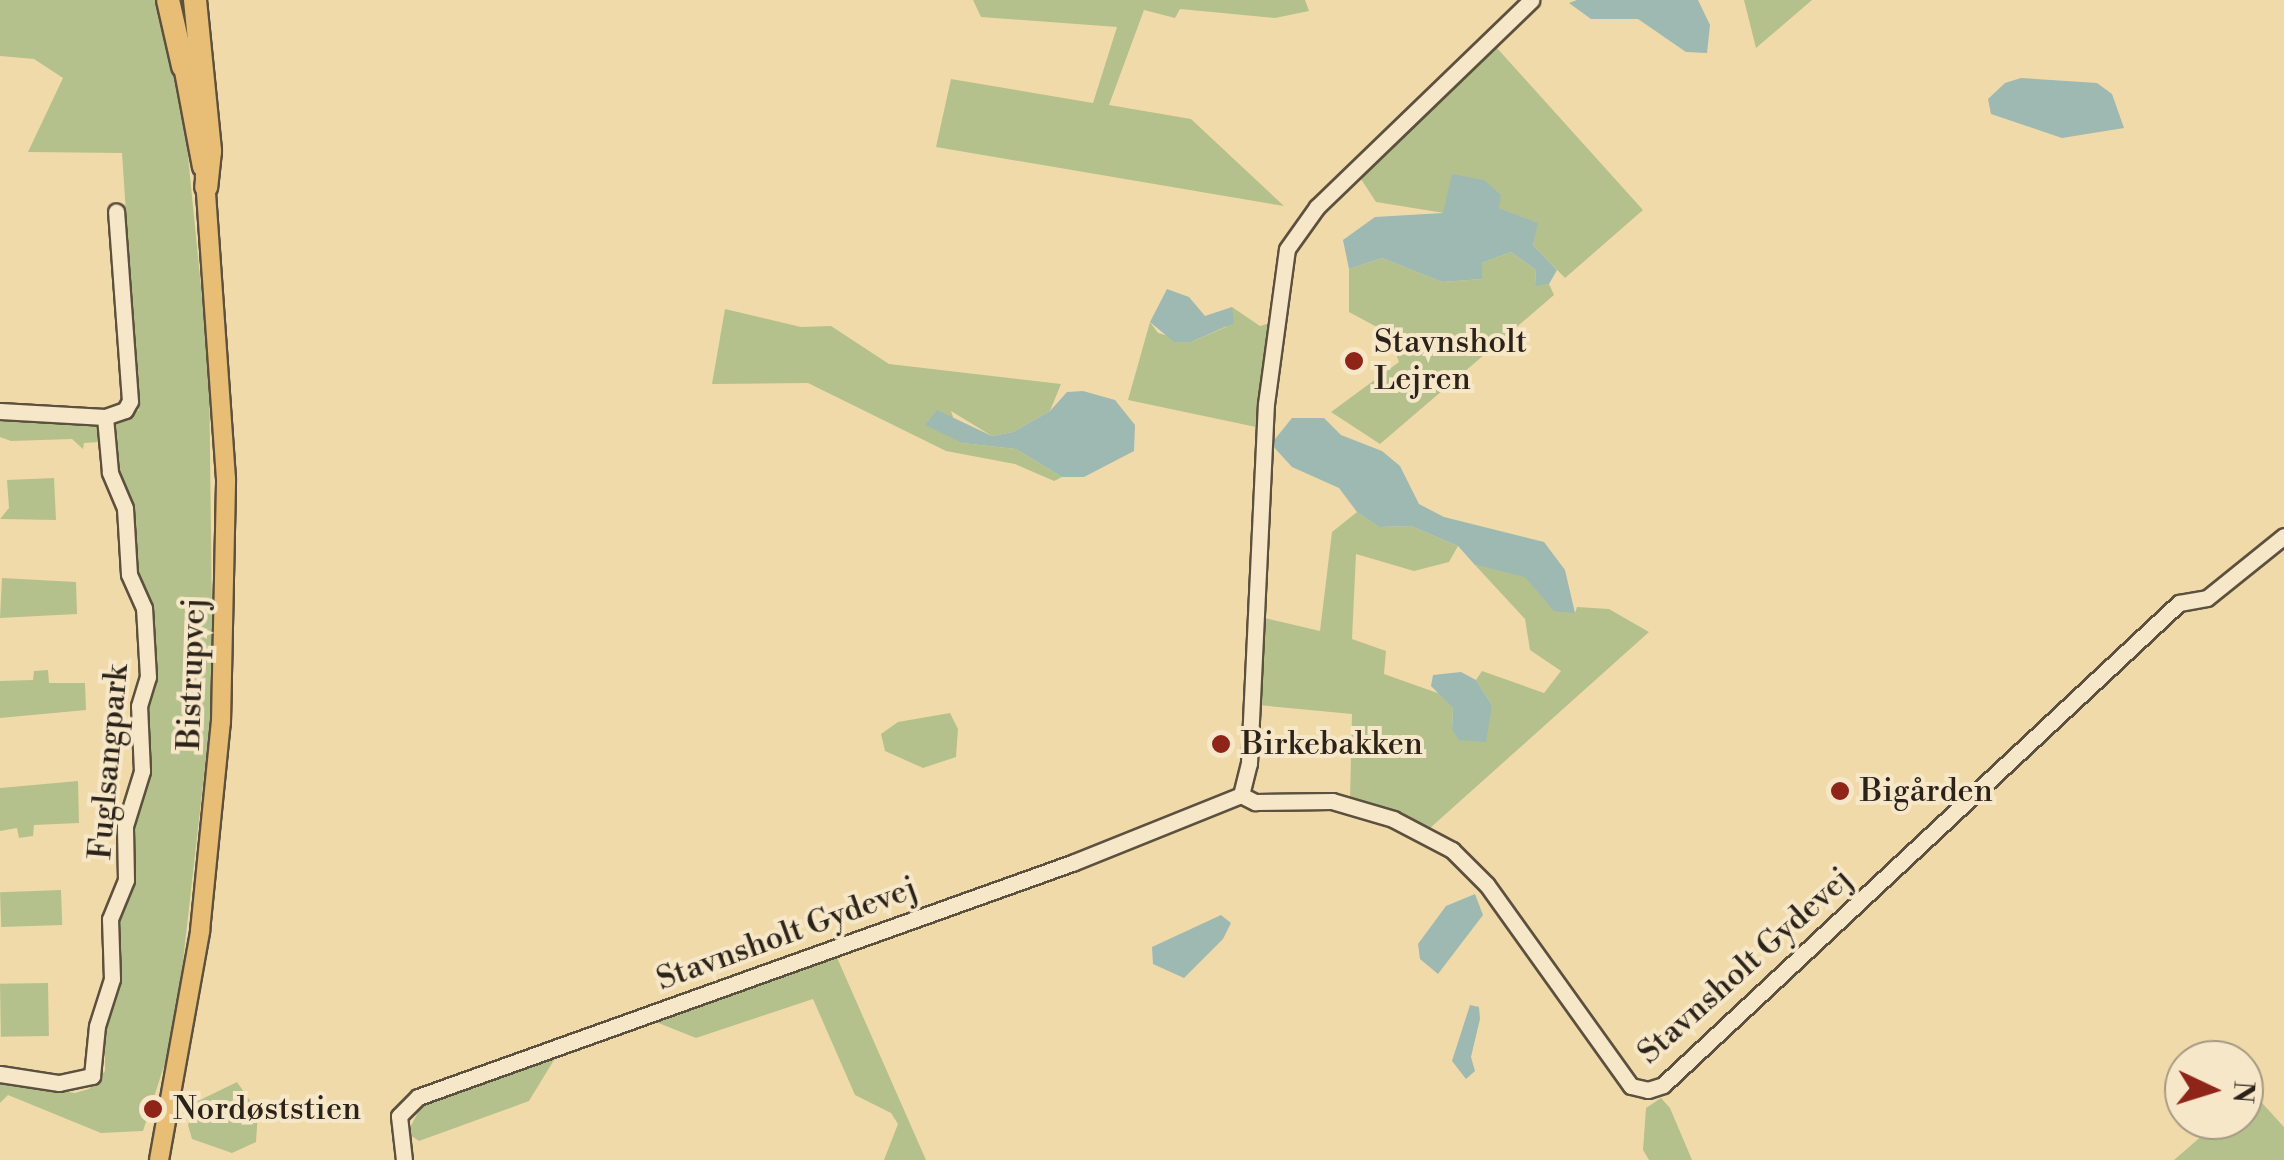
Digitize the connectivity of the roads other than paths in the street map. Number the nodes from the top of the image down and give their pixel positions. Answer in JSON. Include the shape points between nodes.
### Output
{"nodes":[{"id":1,"x":170,"y":0,"type":"edge"},
{"id":2,"x":186,"y":0,"type":"edge"},
{"id":3,"x":195,"y":0,"type":"edge"},
{"id":4,"x":1531,"y":0,"type":"edge"},
{"id":5,"x":183,"y":66,"type":"joint"},
{"id":6,"x":206,"y":187,"type":"junction"},
{"id":7,"x":116,"y":212,"type":"dead end"},
{"id":8,"x":0,"y":412,"type":"edge"},
{"id":9,"x":105,"y":417,"type":"junction"},
{"id":10,"x":2284,"y":536,"type":"edge"},
{"id":11,"x":1241,"y":795,"type":"junction"},
{"id":12,"x":0,"y":1074,"type":"edge"},
{"id":13,"x":159,"y":1160,"type":"edge"},
{"id":14,"x":404,"y":1160,"type":"edge"}],
"edges":[{"from":1,"to":5,"type":"highway"},
{"from":2,"to":6,"type":"main road","name":"Bistrupvej"},
{"from":3,"to":6,"type":"highway","via":[[210,151]]},
{"from":4,"to":11,"type":"street","via":[[1316,206],[1287,249],[1266,404],[1249,762]]},
{"from":5,"to":6,"type":"main road","name":"Bistrupvej"},
{"from":6,"to":13,"type":"main road","name":"Bistrupvej","via":[[226,479],[221,722],[196,966]]},
{"from":7,"to":9,"type":"street","via":[[130,401]]},
{"from":8,"to":9,"type":"street"},
{"from":9,"to":12,"type":"street","name":"Fuglsangpark","via":[[110,472],[125,508],[129,574],[144,608],[148,677],[138,706],[142,771],[125,826],[126,880],[110,920],[112,979],[97,1026],[92,1076],[59,1083]]},
{"from":10,"to":11,"type":"street","name":"Stavnsholt Gydevej","via":[[2206,598],[2179,603],[1662,1085],[1648,1090],[1631,1086],[1487,885],[1452,850],[1393,819],[1332,801],[1255,802]]},
{"from":11,"to":14,"type":"street","name":"Stavnsholt Gydevej","via":[[1072,863],[418,1098],[399,1116]]}]}
